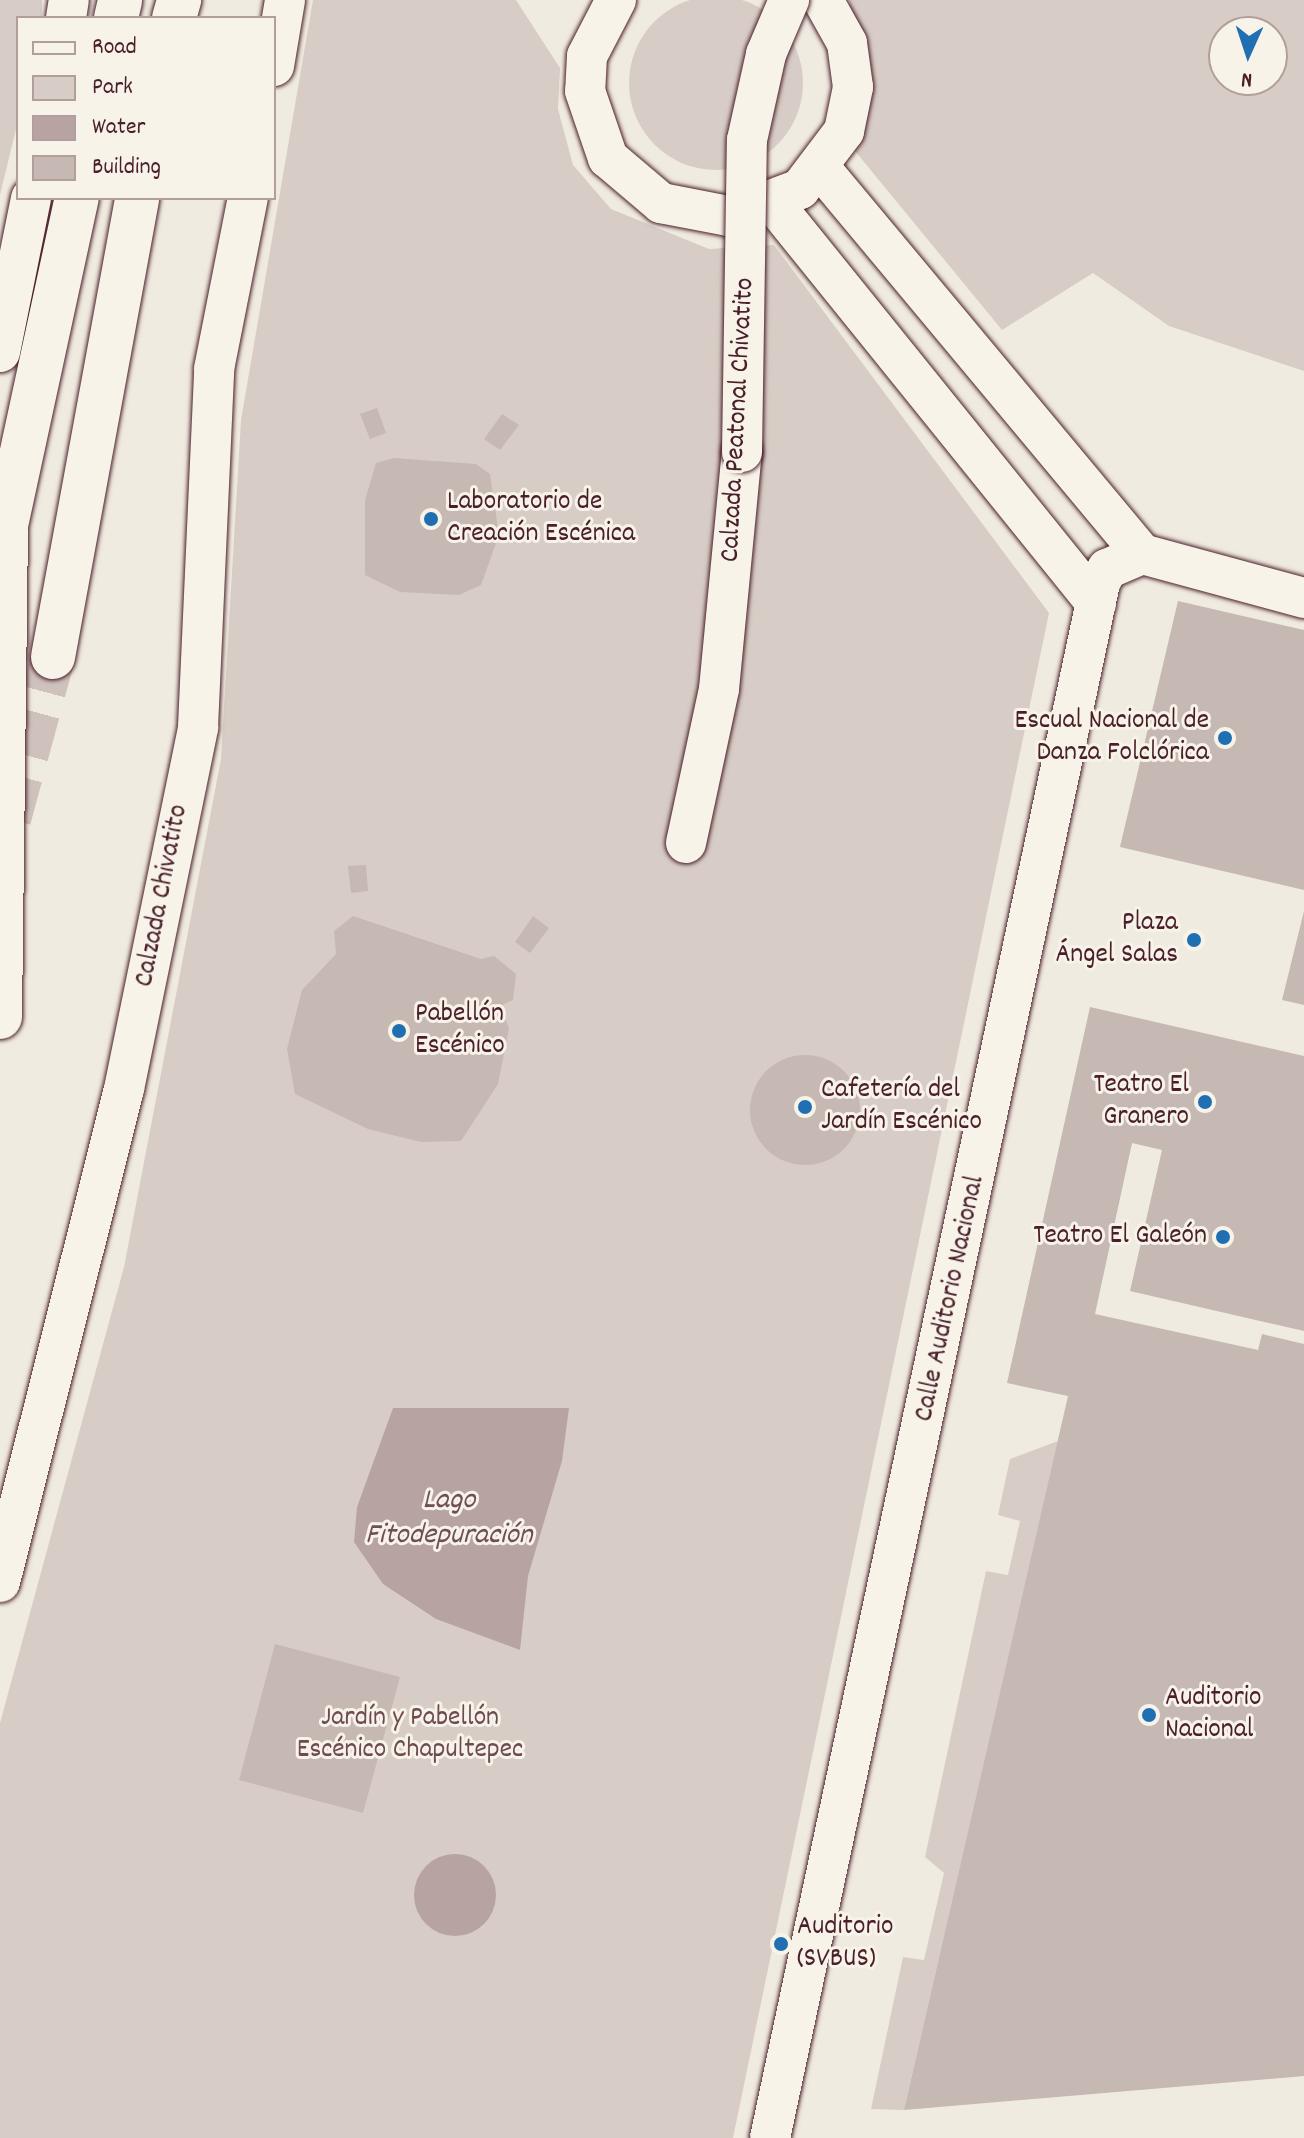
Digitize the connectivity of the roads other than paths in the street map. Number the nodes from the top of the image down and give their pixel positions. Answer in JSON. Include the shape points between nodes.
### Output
{"nodes":[{"id":1,"x":285,"y":0,"type":"edge"},
{"id":2,"x":789,"y":0,"type":"edge"},
{"id":3,"x":823,"y":0,"type":"edge"},
{"id":4,"x":596,"y":7,"type":"edge"},
{"id":5,"x":276,"y":54,"type":"edge"},
{"id":6,"x":821,"y":169,"type":"junction"},
{"id":7,"x":31,"y":200,"type":"edge"},
{"id":8,"x":77,"y":200,"type":"edge"},
{"id":9,"x":137,"y":200,"type":"edge"},
{"id":10,"x":248,"y":200,"type":"edge"},
{"id":11,"x":774,"y":204,"type":"junction"},
{"id":12,"x":0,"y":352,"type":"edge"},
{"id":13,"x":3,"y":539,"type":"edge"},
{"id":14,"x":1142,"y":554,"type":"junction"},
{"id":15,"x":1304,"y":598,"type":"edge"},
{"id":16,"x":1096,"y":603,"type":"junction"},
{"id":17,"x":53,"y":657,"type":"tunnel mouth"},
{"id":18,"x":686,"y":843,"type":"dead end"},
{"id":19,"x":0,"y":1017,"type":"edge"},
{"id":20,"x":0,"y":1582,"type":"edge"},
{"id":21,"x":770,"y":2138,"type":"edge"}],
"edges":[{"from":1,"to":5,"type":"street"},
{"from":2,"to":18,"type":"street","name":"Calzada Peatonal Chivatito","bridge":true,"via":[[766,54],[747,140],[742,452],[719,689]]},
{"from":3,"to":6,"type":"street","via":[[847,43],[853,87],[844,131]]},
{"from":4,"to":11,"type":"street","via":[[585,91],[608,158],[632,185],[694,214],[728,216]]},
{"from":6,"to":11,"type":"street"},
{"from":6,"to":14,"type":"street"},
{"from":7,"to":12,"type":"street"},
{"from":8,"to":13,"type":"main road"},
{"from":9,"to":17,"type":"main road"},
{"from":10,"to":20,"type":"street","name":"Calzada Chivatito","via":[[214,369],[198,727],[124,1089]]},
{"from":11,"to":16,"type":"street"},
{"from":13,"to":19,"type":"main road"},
{"from":14,"to":15,"type":"street"},
{"from":14,"to":16,"type":"street","name":"Calle Auditorio Nacional","via":[[1107,569]]},
{"from":16,"to":21,"type":"street","name":"Calle Auditorio Nacional"}]}
